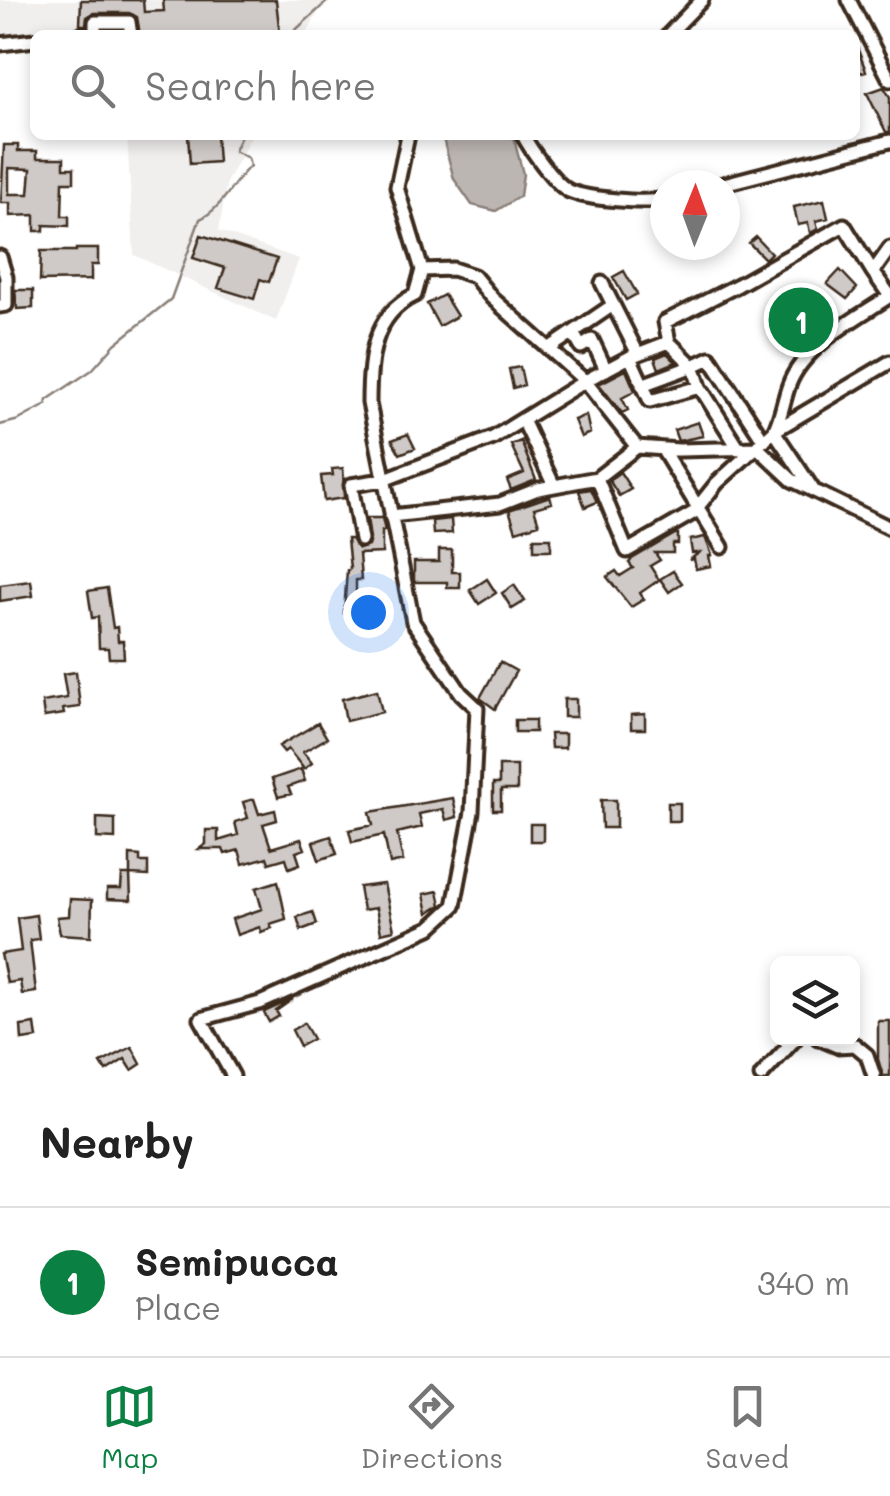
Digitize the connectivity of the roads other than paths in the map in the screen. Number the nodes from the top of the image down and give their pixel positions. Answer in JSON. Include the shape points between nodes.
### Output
{"nodes":[{"id":1,"x":702,"y":0,"type":"edge"},
{"id":2,"x":849,"y":0,"type":"edge"},
{"id":3,"x":95,"y":30,"type":"edge"},
{"id":4,"x":130,"y":30,"type":"edge"},
{"id":5,"x":673,"y":30,"type":"edge"},
{"id":6,"x":30,"y":41,"type":"edge"},
{"id":7,"x":0,"y":44,"type":"edge"},
{"id":8,"x":890,"y":80,"type":"edge"},
{"id":9,"x":407,"y":140,"type":"edge"},
{"id":10,"x":526,"y":140,"type":"edge"},
{"id":11,"x":890,"y":141,"type":"edge"},
{"id":12,"x":740,"y":180,"type":"edge"},
{"id":13,"x":650,"y":203,"type":"edge"},
{"id":14,"x":890,"y":248,"type":"edge"},
{"id":15,"x":0,"y":257,"type":"edge"},
{"id":16,"x":422,"y":270,"type":"junction"},
{"id":17,"x":873,"y":272,"type":"junction"},
{"id":18,"x":602,"y":283,"type":"dead end"},
{"id":19,"x":890,"y":296,"type":"edge"},
{"id":20,"x":613,"y":304,"type":"junction"},
{"id":21,"x":0,"y":306,"type":"edge"},
{"id":22,"x":572,"y":333,"type":"junction"},
{"id":23,"x":668,"y":342,"type":"junction"},
{"id":24,"x":550,"y":348,"type":"junction"},
{"id":25,"x":634,"y":356,"type":"junction"},
{"id":26,"x":890,"y":362,"type":"edge"},
{"id":27,"x":693,"y":366,"type":"junction"},
{"id":28,"x":606,"y":370,"type":"junction"},
{"id":29,"x":585,"y":381,"type":"junction"},
{"id":30,"x":642,"y":385,"type":"junction"},
{"id":31,"x":700,"y":388,"type":"junction"},
{"id":32,"x":523,"y":420,"type":"junction"},
{"id":33,"x":774,"y":431,"type":"junction"},
{"id":34,"x":761,"y":445,"type":"junction"},
{"id":35,"x":636,"y":446,"type":"junction"},
{"id":36,"x":662,"y":448,"type":"junction"},
{"id":37,"x":740,"y":449,"type":"junction"},
{"id":38,"x":597,"y":478,"type":"junction"},
{"id":39,"x":383,"y":480,"type":"junction"},
{"id":40,"x":554,"y":486,"type":"junction"},
{"id":41,"x":814,"y":491,"type":"junction"},
{"id":42,"x":698,"y":507,"type":"junction"},
{"id":43,"x":390,"y":516,"type":"junction"},
{"id":44,"x":890,"y":528,"type":"edge"},
{"id":45,"x":362,"y":540,"type":"dead end"},
{"id":46,"x":722,"y":547,"type":"dead end"},
{"id":47,"x":789,"y":1046,"type":"edge"},
{"id":48,"x":856,"y":1046,"type":"edge"},
{"id":49,"x":233,"y":1076,"type":"edge"},
{"id":50,"x":761,"y":1076,"type":"edge"},
{"id":51,"x":874,"y":1076,"type":"edge"}],
"edges":[{"from":1,"to":5,"type":"street"},
{"from":2,"to":8,"type":"street"},
{"from":3,"to":4,"type":"street","via":[[95,22],[129,22]]},
{"from":6,"to":7,"type":"street"},
{"from":9,"to":16,"type":"street","via":[[397,187]]},
{"from":10,"to":13,"type":"street","via":[[568,190]]},
{"from":11,"to":12,"type":"street"},
{"from":14,"to":17,"type":"street"},
{"from":15,"to":21,"type":"street","via":[[6,304]]},
{"from":16,"to":24,"type":"street","via":[[474,276]]},
{"from":16,"to":39,"type":"street","via":[[414,295],[398,303],[376,333],[368,372]]},
{"from":17,"to":19,"type":"street"},
{"from":17,"to":23,"type":"street","via":[[844,224],[664,322]]},
{"from":18,"to":20,"type":"street"},
{"from":19,"to":33,"type":"street","via":[[822,342],[789,382]]},
{"from":20,"to":22,"type":"street"},
{"from":20,"to":25,"type":"street"},
{"from":22,"to":24,"type":"street"},
{"from":22,"to":28,"type":"street","via":[[581,347],[592,340]]},
{"from":23,"to":25,"type":"street"},
{"from":23,"to":27,"type":"street"},
{"from":24,"to":29,"type":"street"},
{"from":25,"to":28,"type":"street"},
{"from":25,"to":30,"type":"street"},
{"from":26,"to":33,"type":"street"},
{"from":27,"to":30,"type":"street"},
{"from":27,"to":31,"type":"street"},
{"from":27,"to":34,"type":"street","via":[[710,358]]},
{"from":28,"to":29,"type":"street"},
{"from":29,"to":32,"type":"street"},
{"from":29,"to":35,"type":"street"},
{"from":30,"to":31,"type":"street","via":[[650,402]]},
{"from":31,"to":37,"type":"street"},
{"from":32,"to":39,"type":"street"},
{"from":32,"to":40,"type":"street"},
{"from":33,"to":34,"type":"street"},
{"from":33,"to":41,"type":"street"},
{"from":34,"to":37,"type":"street"},
{"from":34,"to":41,"type":"street","via":[[792,480]]},
{"from":34,"to":42,"type":"street"},
{"from":35,"to":36,"type":"street"},
{"from":35,"to":38,"type":"street"},
{"from":36,"to":37,"type":"street"},
{"from":36,"to":42,"type":"street"},
{"from":38,"to":40,"type":"street"},
{"from":38,"to":42,"type":"street","via":[[628,551]]},
{"from":39,"to":43,"type":"street"},
{"from":39,"to":45,"type":"street","via":[[351,485]]},
{"from":40,"to":43,"type":"street","via":[[500,504]]},
{"from":41,"to":44,"type":"street"},
{"from":42,"to":46,"type":"street"},
{"from":43,"to":49,"type":"street","via":[[412,622],[477,708],[472,812],[454,906],[430,928],[260,1003],[201,1019]]},
{"from":47,"to":50,"type":"street"},
{"from":48,"to":51,"type":"street"}]}
